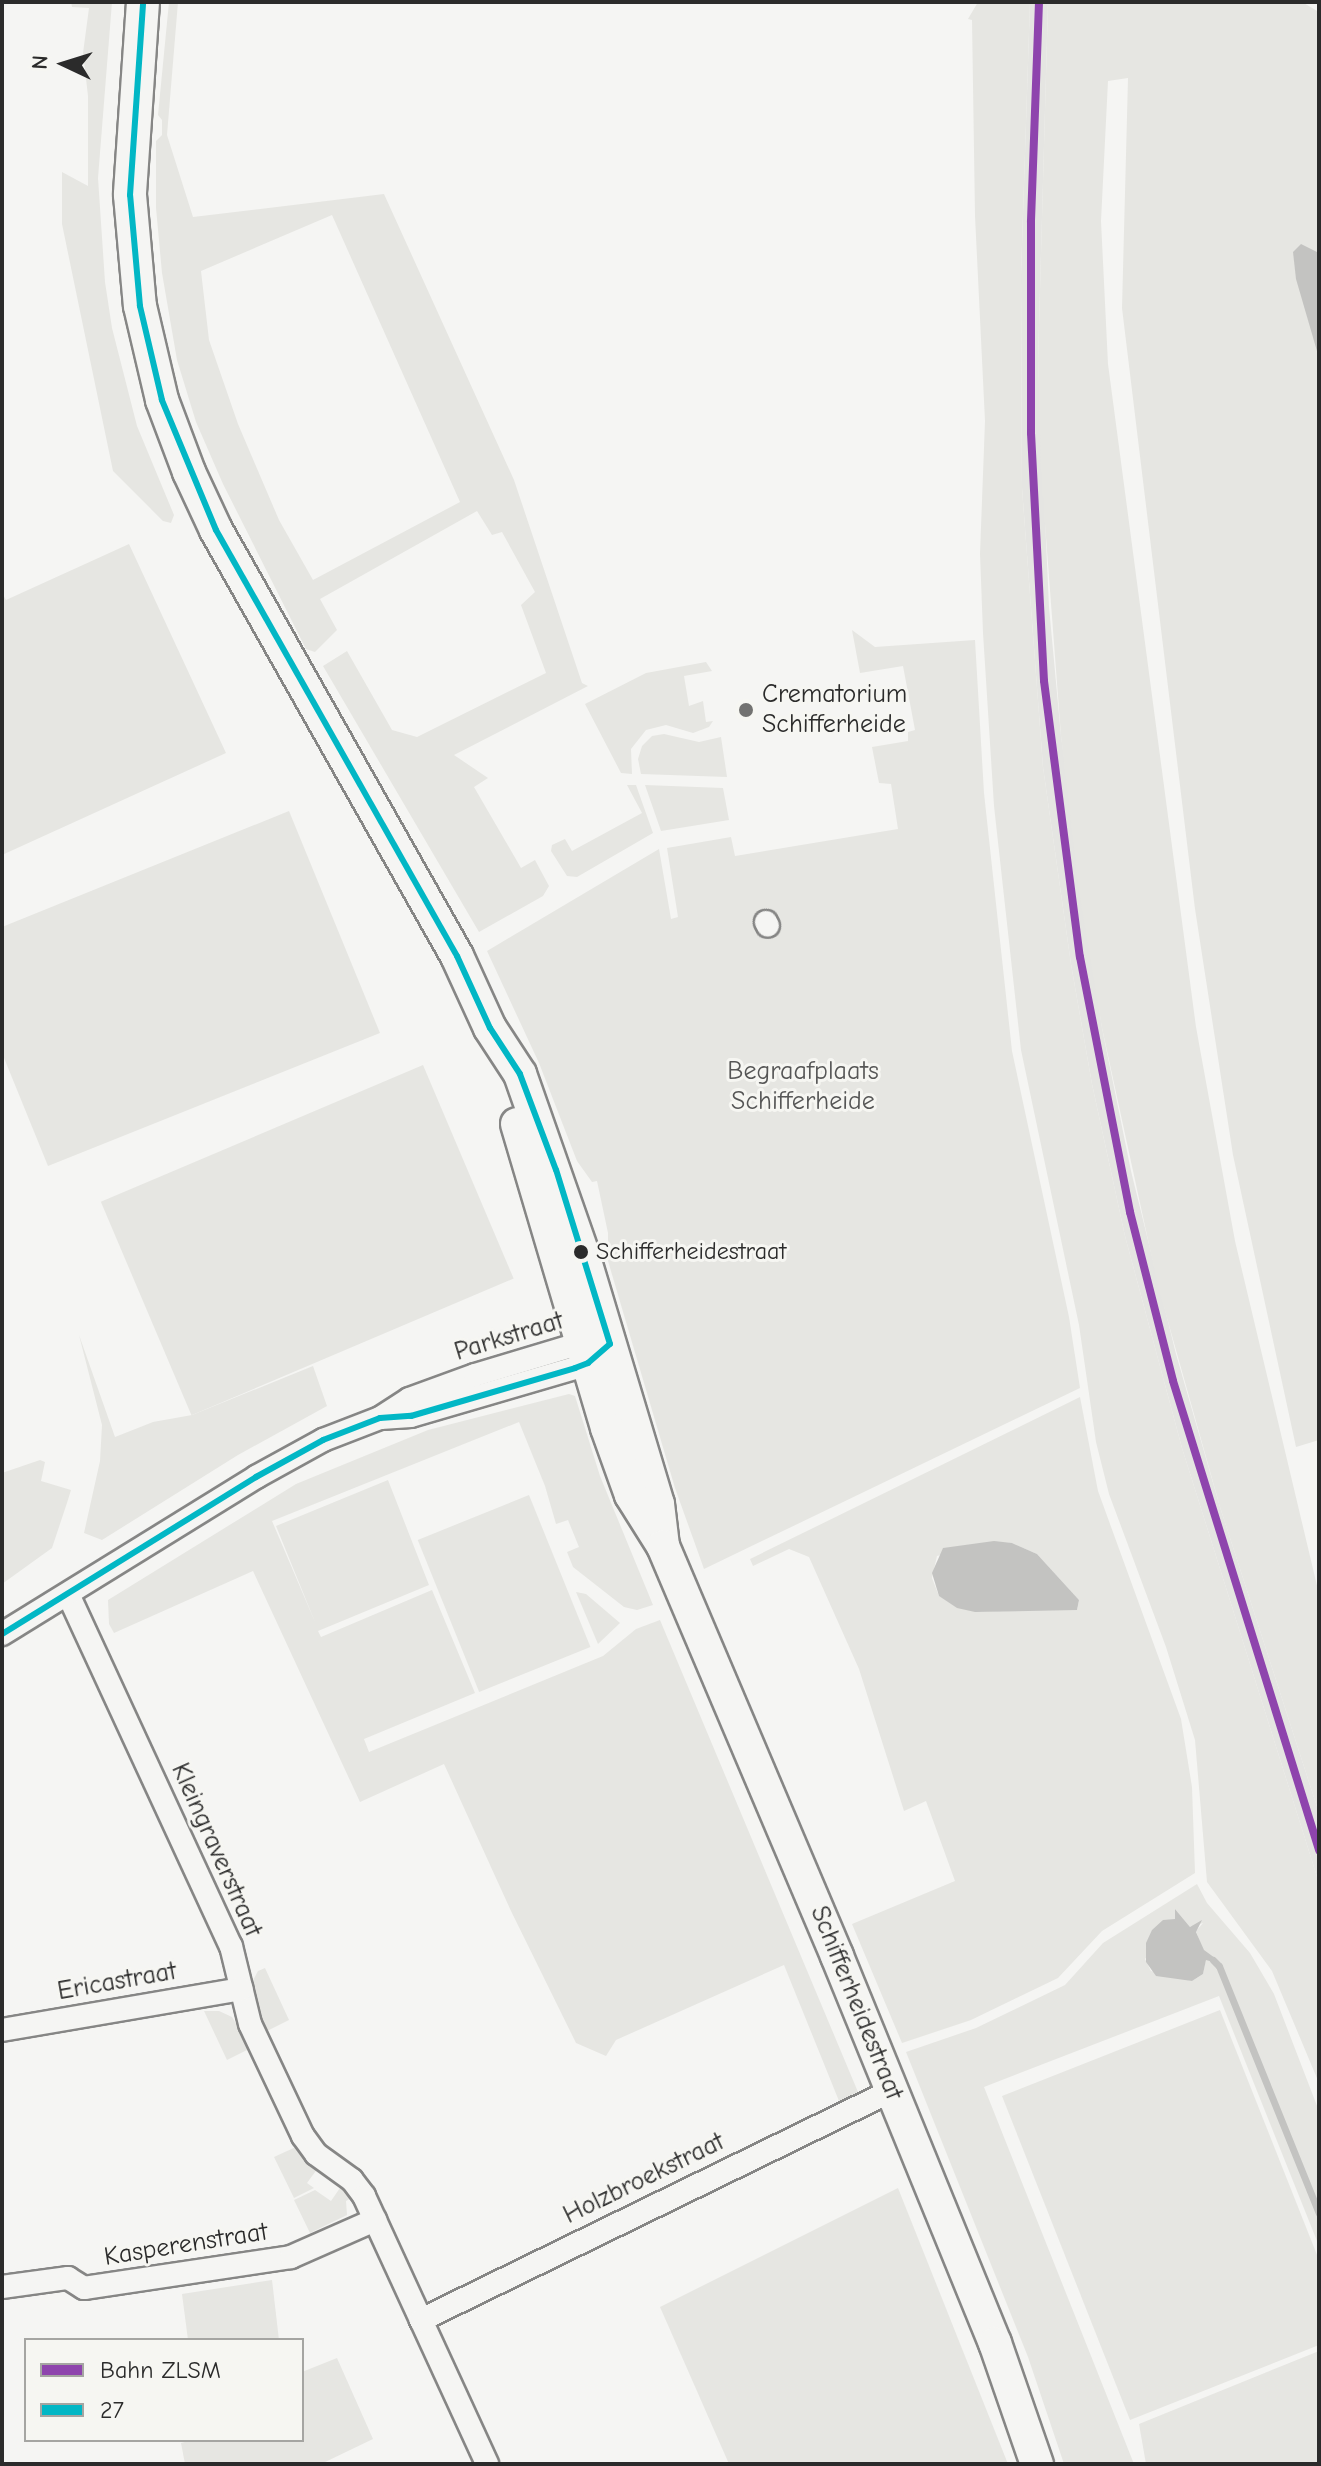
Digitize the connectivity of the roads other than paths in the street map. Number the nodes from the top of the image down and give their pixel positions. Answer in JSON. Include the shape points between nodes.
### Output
{"nodes":[{"id":1,"x":143,"y":2,"type":"edge"},
{"id":2,"x":593,"y":1350,"type":"junction"},
{"id":3,"x":68,"y":1594,"type":"junction"},
{"id":4,"x":2,"y":1634,"type":"edge"},
{"id":5,"x":242,"y":1989,"type":"junction"},
{"id":6,"x":2,"y":2030,"type":"edge"},
{"id":7,"x":893,"y":2090,"type":"junction"},
{"id":8,"x":375,"y":2220,"type":"junction"},
{"id":9,"x":2,"y":2287,"type":"edge"},
{"id":10,"x":421,"y":2320,"type":"junction"},
{"id":11,"x":487,"y":2464,"type":"edge"},
{"id":12,"x":1037,"y":2464,"type":"edge"}],
"edges":[{"from":1,"to":2,"type":"street","name":"Schifferheidestraat","via":[[130,195],[150,356],[189,472],[216,530],[457,956],[490,1028]]},
{"from":2,"to":3,"type":"street","name":"Parkstraat","via":[[409,1399],[256,1477]]},
{"from":2,"to":7,"type":"street","name":"Schifferheidestraat","via":[[658,1504],[663,1546]]},
{"from":3,"to":4,"type":"street","name":"Parkstraat"},
{"from":3,"to":5,"type":"street","name":"Kleingraverstraat","via":[[231,1946]]},
{"from":5,"to":6,"type":"street","name":"Ericastraat"},
{"from":5,"to":8,"type":"street","name":"Kleingraverstraat","via":[[250,2024],[303,2136],[316,2154],[352,2180]]},
{"from":7,"to":10,"type":"street","name":"Holzbroekstraat"},
{"from":7,"to":12,"type":"street","name":"Schifferheidestraat"},
{"from":8,"to":9,"type":"street","name":"Kasperenstraat","via":[[291,2257],[84,2288],[68,2278]]},
{"from":8,"to":10,"type":"street","name":"Kleingraverstraat"},
{"from":10,"to":11,"type":"street","name":"Kleingraverstraat"}]}
